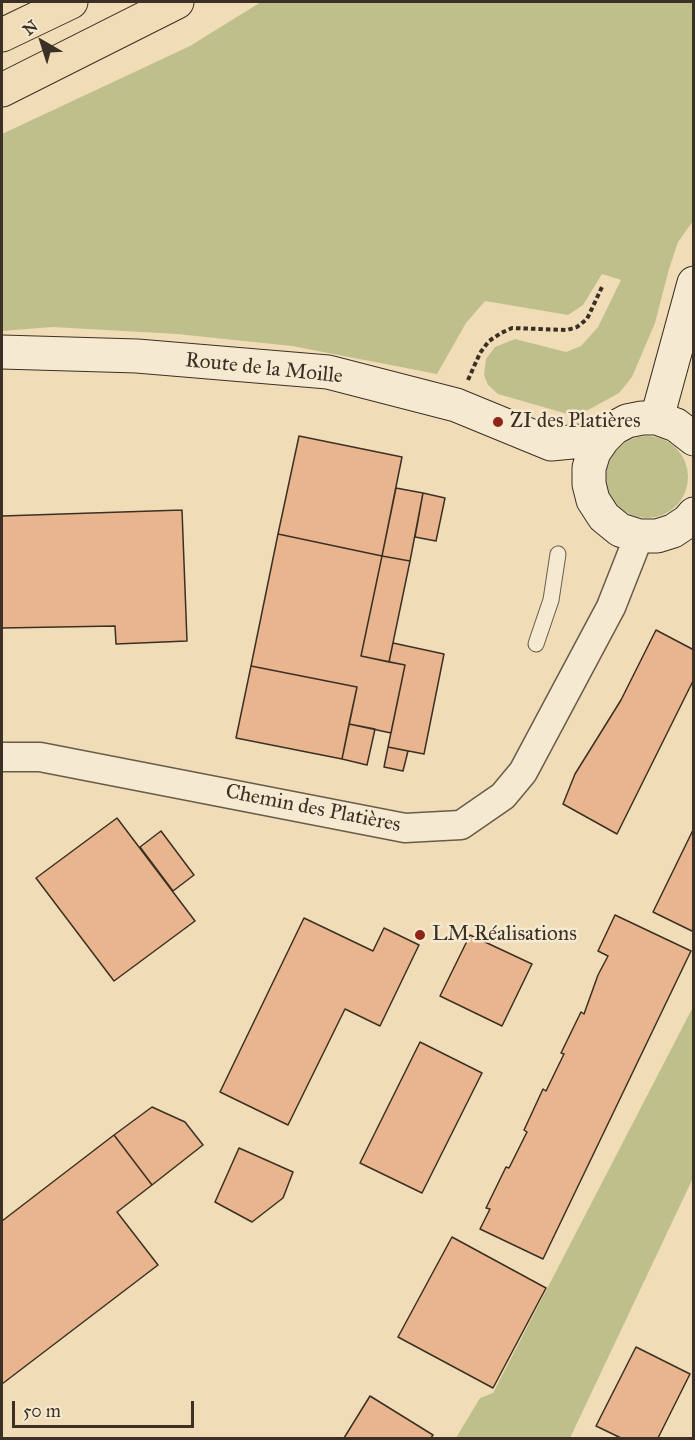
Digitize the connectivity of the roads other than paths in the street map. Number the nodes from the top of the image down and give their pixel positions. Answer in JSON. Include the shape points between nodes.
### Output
{"nodes":[{"id":1,"x":71,"y":2,"type":"edge"},
{"id":2,"x":177,"y":2,"type":"edge"},
{"id":3,"x":2,"y":36,"type":"edge"},
{"id":4,"x":2,"y":90,"type":"edge"},
{"id":5,"x":693,"y":283,"type":"edge"},
{"id":6,"x":2,"y":352,"type":"edge"},
{"id":7,"x":657,"y":418,"type":"junction"},
{"id":8,"x":603,"y":439,"type":"junction"},
{"id":9,"x":693,"y":439,"type":"edge"},
{"id":10,"x":551,"y":444,"type":"junction"},
{"id":11,"x":593,"y":500,"type":"junction"},
{"id":12,"x":693,"y":514,"type":"edge"},
{"id":13,"x":639,"y":536,"type":"junction"},
{"id":14,"x":558,"y":554,"type":"dead end"},
{"id":15,"x":536,"y":644,"type":"dead end"},
{"id":16,"x":2,"y":757,"type":"edge"}],
"edges":[{"from":1,"to":3,"type":"highway"},
{"from":2,"to":4,"type":"highway"},
{"from":5,"to":7,"type":"street"},
{"from":6,"to":10,"type":"street","name":"Route de la Moille","via":[[137,356],[328,372],[456,405]]},
{"from":7,"to":8,"type":"street","via":[[627,421]]},
{"from":7,"to":9,"type":"street","via":[[676,425]]},
{"from":8,"to":10,"type":"street","name":"Route de la Moille"},
{"from":8,"to":11,"type":"street","via":[[589,468]]},
{"from":10,"to":11,"type":"street","name":"Route de la Moille"},
{"from":11,"to":13,"type":"street","name":"Route de la Moille","via":[[604,517],[620,530]]},
{"from":12,"to":13,"type":"street","via":[[673,531]]},
{"from":13,"to":16,"type":"street","name":"Chemin des Platières","via":[[611,607],[523,772],[503,796],[461,825],[405,828],[40,757]]},
{"from":14,"to":15,"type":"lane","via":[[551,600]]}]}
